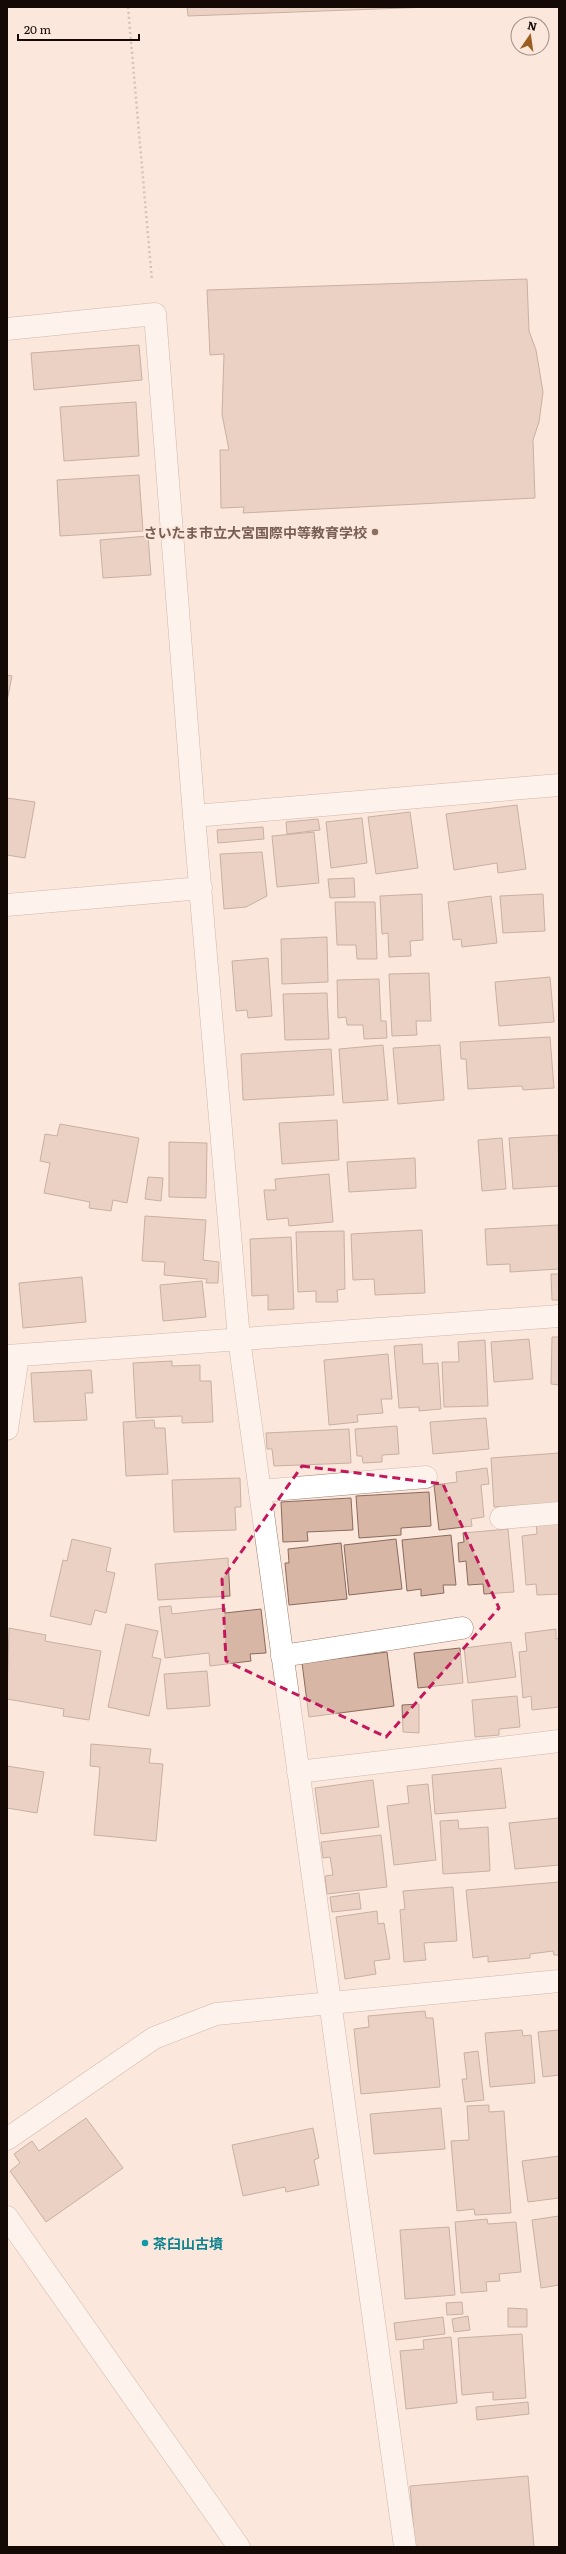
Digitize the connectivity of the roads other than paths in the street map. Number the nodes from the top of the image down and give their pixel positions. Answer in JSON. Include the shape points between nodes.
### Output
{"nodes":[{"id":1,"x":7,"y":329,"type":"edge"},
{"id":2,"x":559,"y":785,"type":"edge"},
{"id":3,"x":194,"y":816,"type":"junction"},
{"id":4,"x":200,"y":888,"type":"junction"},
{"id":5,"x":7,"y":905,"type":"edge"},
{"id":6,"x":559,"y":1316,"type":"edge"},
{"id":7,"x":239,"y":1338,"type":"junction"},
{"id":8,"x":13,"y":1356,"type":"edge"},
{"id":9,"x":7,"y":1429,"type":"edge"},
{"id":10,"x":426,"y":1477,"type":"dead end"},
{"id":11,"x":260,"y":1491,"type":"junction"},
{"id":12,"x":559,"y":1513,"type":"edge"},
{"id":13,"x":501,"y":1518,"type":"dead end"},
{"id":14,"x":462,"y":1628,"type":"dead end"},
{"id":15,"x":282,"y":1656,"type":"junction"},
{"id":16,"x":559,"y":1741,"type":"edge"},
{"id":17,"x":298,"y":1772,"type":"junction"},
{"id":18,"x":559,"y":1981,"type":"edge"},
{"id":19,"x":329,"y":2002,"type":"junction"},
{"id":20,"x":7,"y":2139,"type":"edge"},
{"id":21,"x":7,"y":2217,"type":"edge"},
{"id":22,"x":239,"y":2547,"type":"edge"},
{"id":23,"x":405,"y":2547,"type":"edge"}],
"edges":[{"from":1,"to":3,"type":"street","via":[[155,314]]},
{"from":2,"to":3,"type":"street"},
{"from":3,"to":4,"type":"street"},
{"from":4,"to":5,"type":"street"},
{"from":4,"to":7,"type":"street"},
{"from":6,"to":7,"type":"street"},
{"from":7,"to":8,"type":"street"},
{"from":7,"to":11,"type":"street"},
{"from":8,"to":9,"type":"street"},
{"from":10,"to":11,"type":"street"},
{"from":11,"to":15,"type":"street"},
{"from":12,"to":13,"type":"street"},
{"from":14,"to":15,"type":"street"},
{"from":15,"to":17,"type":"street"},
{"from":16,"to":17,"type":"street"},
{"from":17,"to":19,"type":"street"},
{"from":18,"to":19,"type":"street"},
{"from":19,"to":20,"type":"street","via":[[216,2014],[154,2038]]},
{"from":19,"to":23,"type":"street"},
{"from":21,"to":22,"type":"street"}]}
